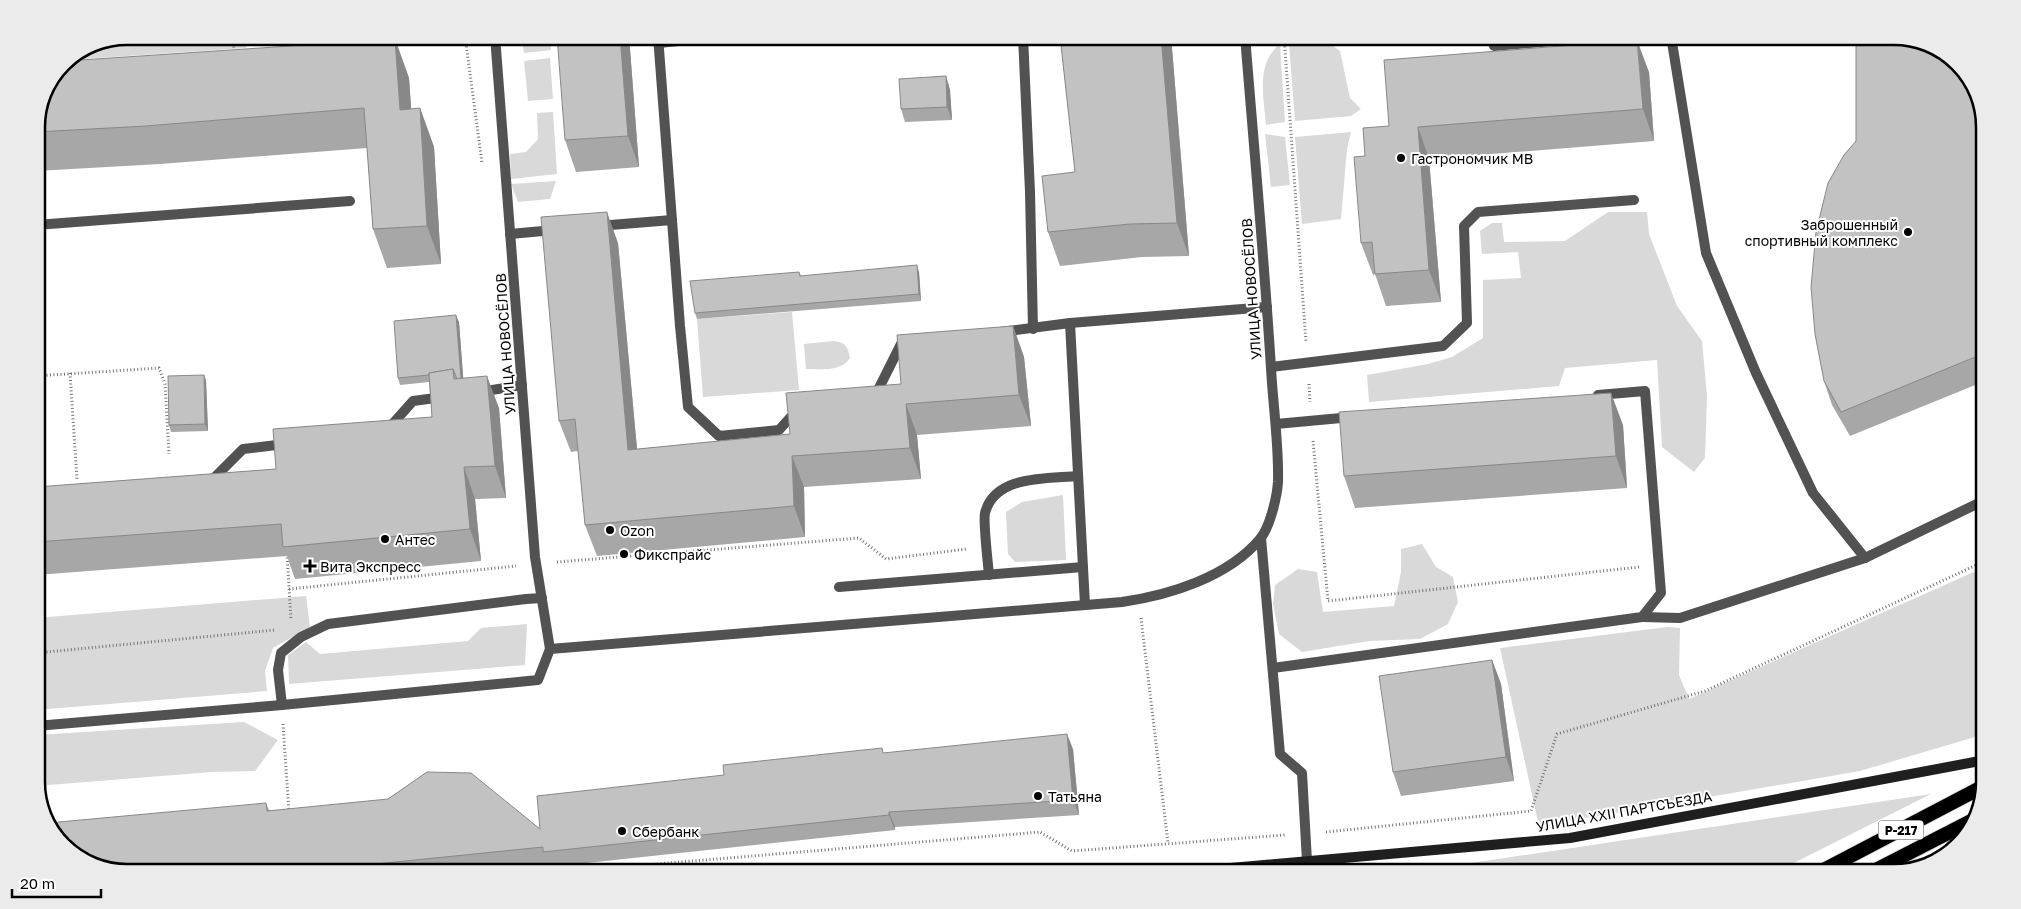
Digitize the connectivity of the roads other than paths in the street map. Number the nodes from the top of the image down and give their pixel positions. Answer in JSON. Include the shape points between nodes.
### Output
{"nodes":[{"id":1,"x":496,"y":45,"type":"edge"},
{"id":2,"x":659,"y":45,"type":"edge"},
{"id":3,"x":1023,"y":45,"type":"edge"},
{"id":4,"x":1246,"y":45,"type":"edge"},
{"id":5,"x":1494,"y":45,"type":"edge"},
{"id":6,"x":1506,"y":45,"type":"edge"},
{"id":7,"x":1672,"y":45,"type":"edge"},
{"id":8,"x":1634,"y":200,"type":"dead end"},
{"id":9,"x":350,"y":201,"type":"dead end"},
{"id":10,"x":672,"y":220,"type":"junction"},
{"id":11,"x":45,"y":224,"type":"edge"},
{"id":12,"x":586,"y":227,"type":"edge"},
{"id":13,"x":567,"y":229,"type":"edge"},
{"id":14,"x":510,"y":234,"type":"junction"},
{"id":15,"x":1267,"y":307,"type":"junction"},
{"id":16,"x":1070,"y":323,"type":"junction"},
{"id":17,"x":1033,"y":329,"type":"junction"},
{"id":18,"x":986,"y":334,"type":"edge"},
{"id":19,"x":912,"y":342,"type":"edge"},
{"id":20,"x":1271,"y":367,"type":"junction"},
{"id":21,"x":522,"y":385,"type":"junction"},
{"id":22,"x":468,"y":394,"type":"edge"},
{"id":23,"x":860,"y":394,"type":"edge"},
{"id":24,"x":450,"y":396,"type":"edge"},
{"id":25,"x":1586,"y":396,"type":"edge"},
{"id":26,"x":807,"y":400,"type":"edge"},
{"id":27,"x":1360,"y":416,"type":"edge"},
{"id":28,"x":1276,"y":424,"type":"junction"},
{"id":29,"x":376,"y":433,"type":"edge"},
{"id":30,"x":298,"y":442,"type":"edge"},
{"id":31,"x":1078,"y":476,"type":"junction"},
{"id":32,"x":198,"y":484,"type":"edge"},
{"id":33,"x":1976,"y":504,"type":"edge"},
{"id":34,"x":1262,"y":538,"type":"junction"},
{"id":35,"x":1865,"y":558,"type":"junction"},
{"id":36,"x":1083,"y":567,"type":"junction"},
{"id":37,"x":989,"y":575,"type":"junction"},
{"id":38,"x":839,"y":587,"type":"dead end"},
{"id":39,"x":542,"y":598,"type":"junction"},
{"id":40,"x":1085,"y":605,"type":"junction"},
{"id":41,"x":1642,"y":617,"type":"junction"},
{"id":42,"x":550,"y":649,"type":"junction"},
{"id":43,"x":1273,"y":668,"type":"junction"},
{"id":44,"x":282,"y":706,"type":"junction"},
{"id":45,"x":45,"y":725,"type":"edge"},
{"id":46,"x":1976,"y":762,"type":"edge"},
{"id":47,"x":1975,"y":791,"type":"edge"},
{"id":48,"x":1964,"y":825,"type":"edge"},
{"id":49,"x":1308,"y":861,"type":"junction"},
{"id":50,"x":1274,"y":864,"type":"edge"},
{"id":51,"x":1308,"y":864,"type":"edge"},
{"id":52,"x":1835,"y":864,"type":"edge"},
{"id":53,"x":1888,"y":864,"type":"edge"}],
"edges":[{"from":1,"to":14,"type":"street","name":"УЛИЦА НОВОСЁЛОВ"},
{"from":2,"to":10,"type":"street"},
{"from":3,"to":17,"type":"street"},
{"from":4,"to":15,"type":"street","name":"УЛИЦА НОВОСЁЛОВ"},
{"from":5,"to":6,"type":"street"},
{"from":7,"to":35,"type":"street","via":[[1706,253],[1756,373],[1813,493]]},
{"from":8,"to":20,"type":"street","via":[[1478,212],[1464,226],[1466,323],[1443,346]]},
{"from":9,"to":11,"type":"street"},
{"from":10,"to":12,"type":"street"},
{"from":10,"to":26,"type":"street","via":[[688,407],[719,436],[779,430]]},
{"from":13,"to":14,"type":"street"},
{"from":14,"to":21,"type":"street","name":"УЛИЦА НОВОСЁЛОВ"},
{"from":15,"to":16,"type":"street"},
{"from":15,"to":20,"type":"street","name":"УЛИЦА НОВОСЁЛОВ"},
{"from":16,"to":17,"type":"street"},
{"from":16,"to":31,"type":"street"},
{"from":17,"to":18,"type":"street"},
{"from":19,"to":23,"type":"street","via":[[902,342],[877,392]]},
{"from":20,"to":28,"type":"street","name":"УЛИЦА НОВОСЁЛОВ"},
{"from":21,"to":22,"type":"street"},
{"from":21,"to":39,"type":"street","name":"УЛИЦА НОВОСЁЛОВ","via":[[536,564]]},
{"from":24,"to":29,"type":"street","via":[[413,401],[385,432]]},
{"from":25,"to":41,"type":"street","via":[[1645,391],[1661,593]]},
{"from":27,"to":28,"type":"street"},
{"from":28,"to":34,"type":"street","name":"УЛИЦА НОВОСЁЛОВ","via":[[1278,483],[1273,510]]},
{"from":30,"to":32,"type":"street","via":[[243,449],[208,484]]},
{"from":31,"to":36,"type":"street"},
{"from":31,"to":37,"type":"street","via":[[1014,483],[997,492],[985,514]]},
{"from":33,"to":35,"type":"street"},
{"from":34,"to":40,"type":"street","via":[[1229,566],[1196,583],[1138,600]]},
{"from":34,"to":43,"type":"street"},
{"from":35,"to":41,"type":"street","via":[[1680,618]]},
{"from":36,"to":37,"type":"street"},
{"from":36,"to":40,"type":"street"},
{"from":37,"to":38,"type":"street"},
{"from":39,"to":42,"type":"street","name":"УЛИЦА НОВОСЁЛОВ"},
{"from":39,"to":44,"type":"street","via":[[328,624],[302,637],[281,653],[278,670]]},
{"from":40,"to":42,"type":"street"},
{"from":41,"to":43,"type":"street"},
{"from":42,"to":44,"type":"street","via":[[538,680]]},
{"from":43,"to":49,"type":"street","via":[[1280,754],[1302,773]]},
{"from":44,"to":45,"type":"street"},
{"from":46,"to":49,"type":"main road","name":"УЛИЦА XXII ПАРТСЪЕЗДА","via":[[1570,838]]},
{"from":47,"to":52,"type":"highway","number":"Р-217"},
{"from":48,"to":53,"type":"highway","number":"Р-217"},
{"from":49,"to":50,"type":"main road","name":"УЛИЦА XXII ПАРТСЪЕЗДА"},
{"from":49,"to":51,"type":"main road"}]}
